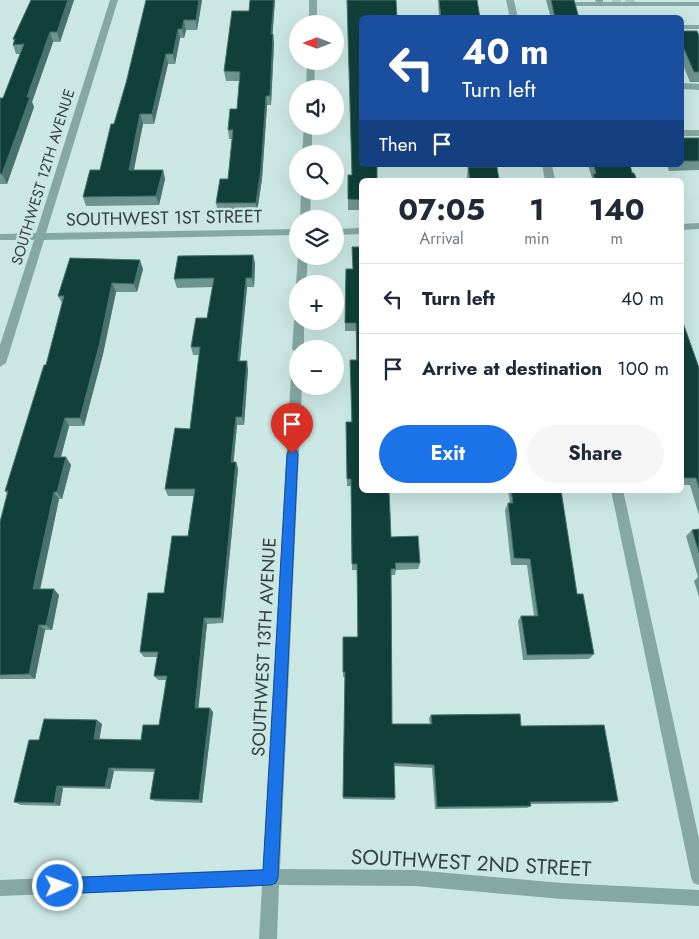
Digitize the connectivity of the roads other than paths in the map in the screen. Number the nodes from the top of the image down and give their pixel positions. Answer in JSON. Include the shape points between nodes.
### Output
{"nodes":[{"id":1,"x":114,"y":0,"type":"edge"},
{"id":2,"x":314,"y":0,"type":"edge"},
{"id":3,"x":510,"y":0,"type":"edge"},
{"id":4,"x":612,"y":0,"type":"edge"},
{"id":5,"x":637,"y":0,"type":"edge"},
{"id":6,"x":599,"y":1,"type":"edge"},
{"id":7,"x":646,"y":1,"type":"edge"},
{"id":8,"x":559,"y":4,"type":"edge"},
{"id":9,"x":699,"y":4,"type":"edge"},
{"id":10,"x":313,"y":15,"type":"edge"},
{"id":11,"x":513,"y":15,"type":"edge"},
{"id":12,"x":699,"y":27,"type":"edge"},
{"id":13,"x":684,"y":28,"type":"edge"},
{"id":14,"x":684,"y":86,"type":"edge"},
{"id":15,"x":699,"y":86,"type":"edge"},
{"id":16,"x":684,"y":133,"type":"edge"},
{"id":17,"x":699,"y":133,"type":"edge"},
{"id":18,"x":699,"y":226,"type":"edge"},
{"id":19,"x":684,"y":227,"type":"edge"},
{"id":20,"x":289,"y":232,"type":"edge"},
{"id":21,"x":344,"y":232,"type":"edge"},
{"id":22,"x":359,"y":232,"type":"edge"},
{"id":23,"x":41,"y":236,"type":"junction"},
{"id":24,"x":0,"y":237,"type":"edge"},
{"id":25,"x":0,"y":363,"type":"edge"},
{"id":26,"x":296,"y":395,"type":"edge"},
{"id":27,"x":618,"y":493,"type":"edge"},
{"id":28,"x":699,"y":877,"type":"edge"},
{"id":29,"x":271,"y":878,"type":"junction"},
{"id":30,"x":0,"y":888,"type":"edge"},
{"id":31,"x":699,"y":898,"type":"edge"},
{"id":32,"x":268,"y":939,"type":"edge"}],
"edges":[{"from":1,"to":23,"type":"street","name":"SOUTHWEST 12TH AVENUE"},
{"from":2,"to":10,"type":"street"},
{"from":3,"to":11,"type":"street"},
{"from":4,"to":6,"type":"street"},
{"from":5,"to":7,"type":"street"},
{"from":6,"to":7,"type":"street"},
{"from":6,"to":8,"type":"street"},
{"from":7,"to":9,"type":"street"},
{"from":12,"to":13,"type":"street"},
{"from":14,"to":15,"type":"street"},
{"from":16,"to":17,"type":"street"},
{"from":18,"to":19,"type":"street"},
{"from":20,"to":23,"type":"street","name":"SOUTHWEST 1ST STREET"},
{"from":21,"to":22,"type":"street"},
{"from":23,"to":24,"type":"street","name":"SOUTHWEST 1ST STREET"},
{"from":23,"to":25,"type":"street","name":"SOUTHWEST 12TH AVENUE"},
{"from":26,"to":29,"type":"street","name":"SOUTHWEST 13TH AVENUE"},
{"from":27,"to":28,"type":"street"},
{"from":29,"to":30,"type":"street","name":"SOUTHWEST 2ND STREET"},
{"from":29,"to":31,"type":"street","name":"SOUTHWEST 2ND STREET","via":[[415,878],[562,891]]},
{"from":29,"to":32,"type":"street","name":"SOUTHWEST 13TH AVENUE"}]}
